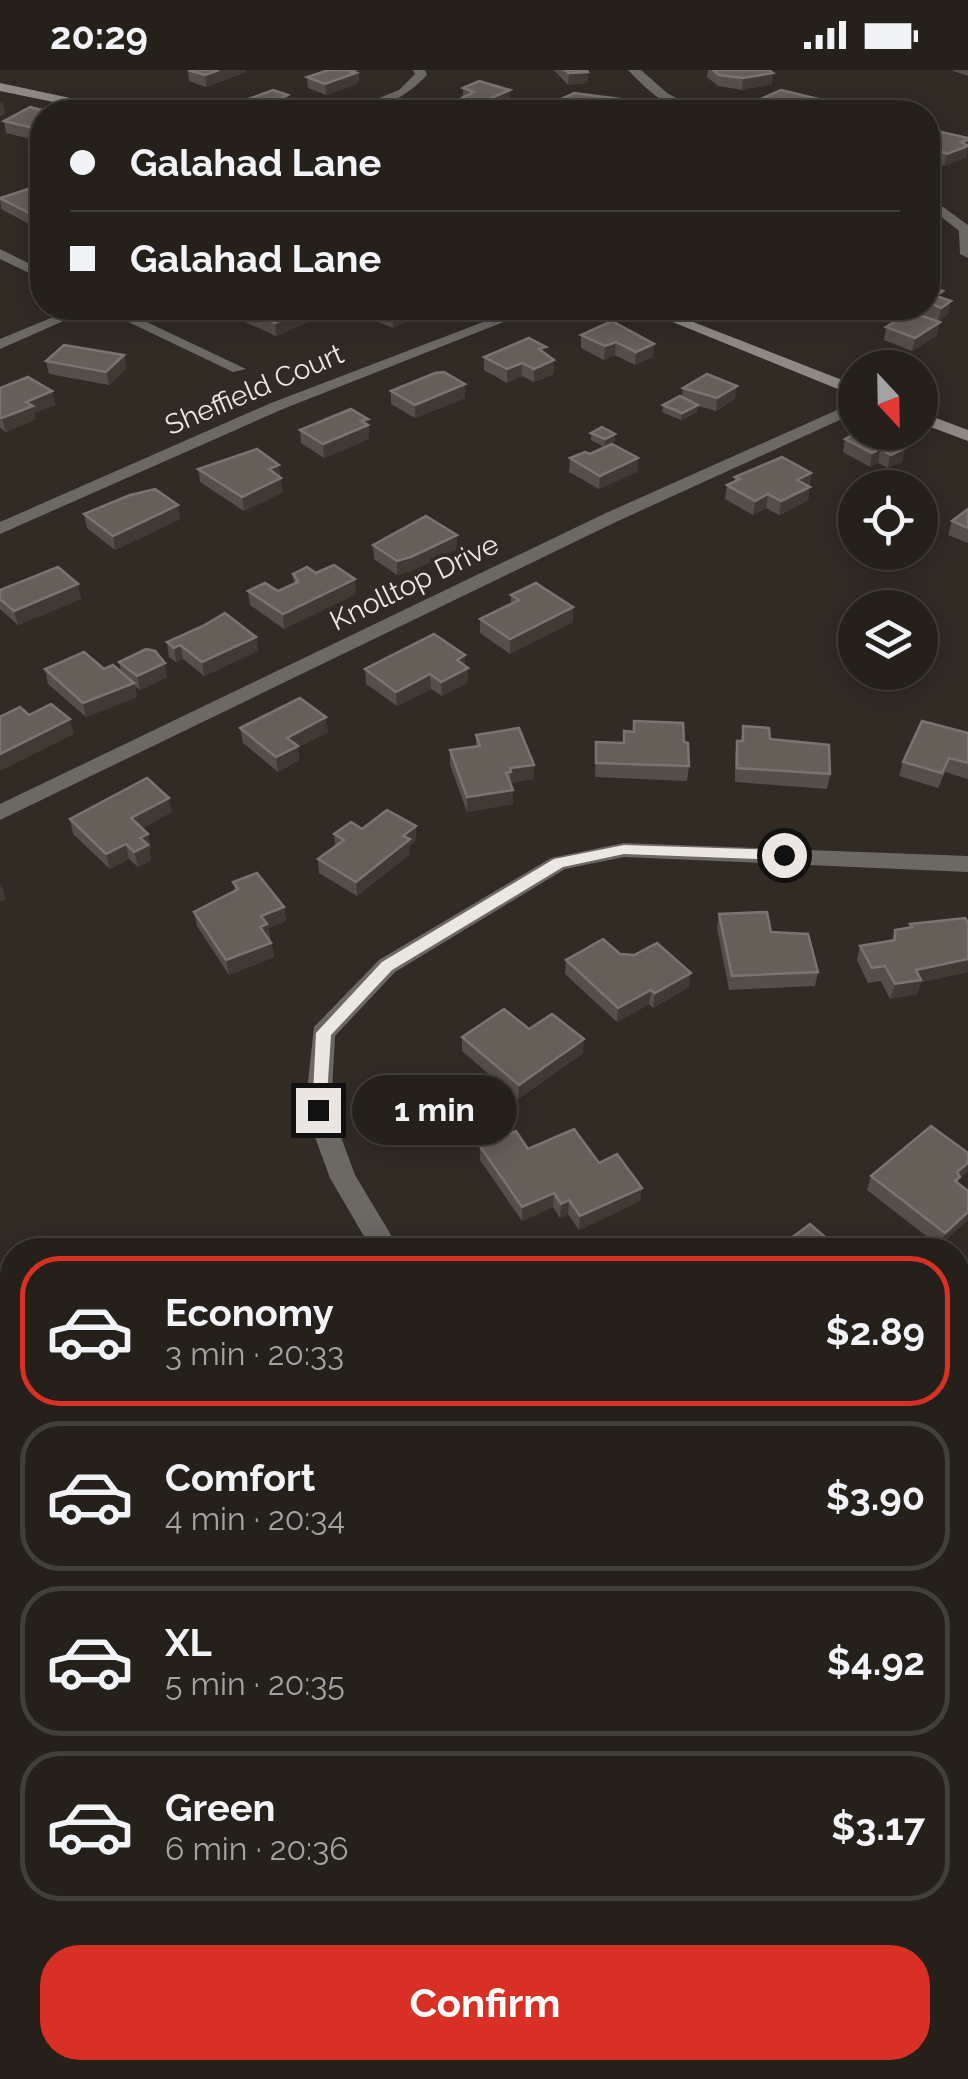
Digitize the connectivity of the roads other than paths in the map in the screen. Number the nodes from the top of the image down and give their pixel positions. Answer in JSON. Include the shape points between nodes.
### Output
{"nodes":[{"id":1,"x":419,"y":70,"type":"edge"},
{"id":2,"x":634,"y":70,"type":"edge"},
{"id":3,"x":0,"y":87,"type":"edge"},
{"id":4,"x":61,"y":100,"type":"edge"},
{"id":5,"x":382,"y":100,"type":"edge"},
{"id":6,"x":672,"y":100,"type":"edge"},
{"id":7,"x":940,"y":209,"type":"edge"},
{"id":8,"x":0,"y":253,"type":"edge"},
{"id":9,"x":966,"y":254,"type":"edge"},
{"id":10,"x":30,"y":269,"type":"edge"},
{"id":11,"x":57,"y":320,"type":"edge"},
{"id":12,"x":132,"y":320,"type":"edge"},
{"id":13,"x":501,"y":320,"type":"edge"},
{"id":14,"x":675,"y":320,"type":"edge"},
{"id":15,"x":0,"y":344,"type":"edge"},
{"id":16,"x":238,"y":369,"type":"dead end"},
{"id":17,"x":838,"y":384,"type":"edge"},
{"id":18,"x":838,"y":415,"type":"edge"},
{"id":19,"x":938,"y":424,"type":"edge"},
{"id":20,"x":968,"y":436,"type":"edge"},
{"id":21,"x":0,"y":529,"type":"edge"},
{"id":22,"x":0,"y":813,"type":"edge"},
{"id":23,"x":968,"y":864,"type":"edge"},
{"id":24,"x":379,"y":1238,"type":"edge"}],
"edges":[{"from":1,"to":5,"type":"street","via":[[403,92]]},
{"from":2,"to":6,"type":"street"},
{"from":3,"to":4,"type":"street"},
{"from":7,"to":9,"type":"street","via":[[966,230]]},
{"from":8,"to":10,"type":"street"},
{"from":11,"to":15,"type":"street"},
{"from":12,"to":16,"type":"street"},
{"from":13,"to":21,"type":"street","name":"Sheffield Court","via":[[277,406]]},
{"from":14,"to":17,"type":"street"},
{"from":18,"to":22,"type":"street","name":"Knolltop Drive"},
{"from":19,"to":20,"type":"street"},
{"from":23,"to":24,"type":"street","via":[[624,850],[559,863],[387,966],[324,1033],[318,1110],[343,1178]]}]}
